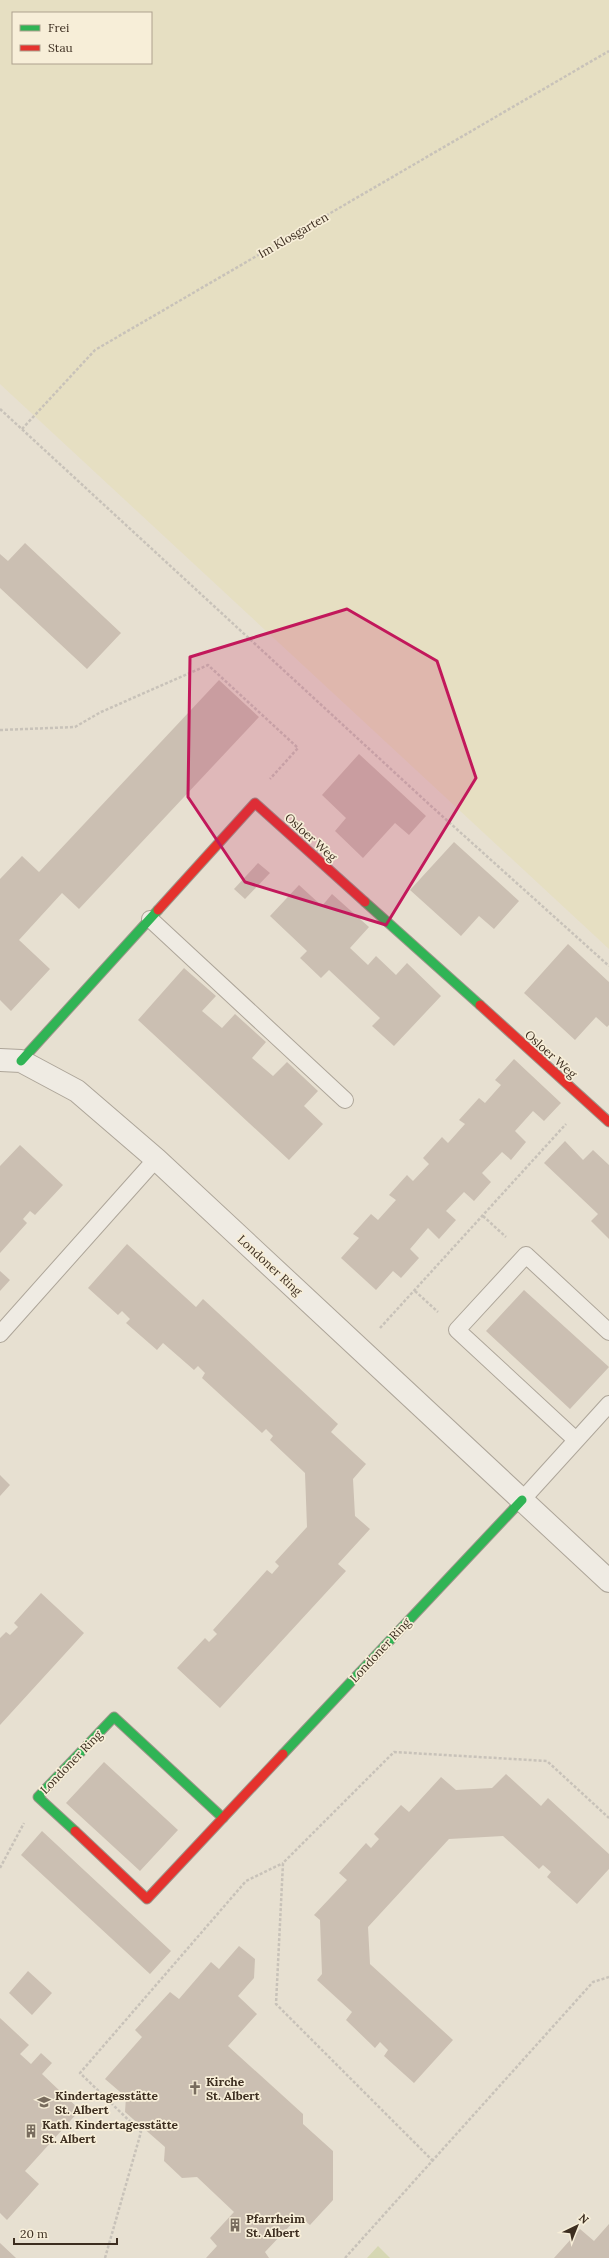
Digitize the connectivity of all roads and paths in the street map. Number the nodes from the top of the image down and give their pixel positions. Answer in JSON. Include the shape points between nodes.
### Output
{"nodes":[{"id":1,"x":609,"y":51,"type":"edge"},
{"id":2,"x":0,"y":409,"type":"edge"},
{"id":3,"x":22,"y":429,"type":"junction"},
{"id":4,"x":0,"y":730,"type":"edge"},
{"id":5,"x":255,"y":803,"type":"junction"},
{"id":6,"x":150,"y":919,"type":"junction"},
{"id":7,"x":609,"y":966,"type":"edge"},
{"id":8,"x":0,"y":1060,"type":"edge"},
{"id":9,"x":21,"y":1061,"type":"junction"},
{"id":10,"x":345,"y":1100,"type":"dead end"},
{"id":11,"x":587,"y":1102,"type":"junction"},
{"id":12,"x":609,"y":1122,"type":"edge"},
{"id":13,"x":156,"y":1159,"type":"junction"},
{"id":14,"x":482,"y":1216,"type":"junction"},
{"id":15,"x":526,"y":1255,"type":"junction"},
{"id":16,"x":414,"y":1291,"type":"junction"},
{"id":17,"x":457,"y":1330,"type":"junction"},
{"id":18,"x":609,"y":1332,"type":"edge"},
{"id":19,"x":0,"y":1334,"type":"edge"},
{"id":20,"x":361,"y":1350,"type":"junction"},
{"id":21,"x":609,"y":1404,"type":"edge"},
{"id":22,"x":576,"y":1440,"type":"junction"},
{"id":23,"x":522,"y":1500,"type":"junction"},
{"id":24,"x":609,"y":1581,"type":"edge"},
{"id":25,"x":38,"y":1797,"type":"junction"},
{"id":26,"x":222,"y":1818,"type":"junction"},
{"id":27,"x":609,"y":1818,"type":"edge"},
{"id":28,"x":283,"y":1863,"type":"junction"},
{"id":29,"x":0,"y":1868,"type":"edge"},
{"id":30,"x":609,"y":1977,"type":"edge"},
{"id":31,"x":433,"y":2160,"type":"junction"},
{"id":32,"x":105,"y":2258,"type":"edge"},
{"id":33,"x":345,"y":2258,"type":"edge"}],
"edges":[{"from":1,"to":3,"type":"path","name":"Im Klosgarten","via":[[95,350]]},
{"from":2,"to":3,"type":"path"},
{"from":3,"to":7,"type":"path"},
{"from":4,"to":5,"type":"path","via":[[75,727],[101,712],[208,665],[298,748],[260,790]]},
{"from":5,"to":6,"type":"street"},
{"from":5,"to":11,"type":"street","name":"Osloer Weg"},
{"from":6,"to":9,"type":"street"},
{"from":6,"to":10,"type":"lane"},
{"from":8,"to":9,"type":"street","name":"Londoner Ring"},
{"from":9,"to":13,"type":"street","name":"Londoner Ring","via":[[77,1091]]},
{"from":11,"to":12,"type":"street","name":"Osloer Weg"},
{"from":11,"to":14,"type":"path"},
{"from":13,"to":19,"type":"lane"},
{"from":13,"to":20,"type":"street","name":"Londoner Ring"},
{"from":14,"to":15,"type":"path"},
{"from":14,"to":16,"type":"path"},
{"from":15,"to":17,"type":"lane"},
{"from":15,"to":18,"type":"lane"},
{"from":16,"to":17,"type":"path"},
{"from":16,"to":20,"type":"path"},
{"from":17,"to":22,"type":"lane"},
{"from":20,"to":23,"type":"street","name":"Londoner Ring"},
{"from":21,"to":22,"type":"lane"},
{"from":22,"to":23,"type":"lane"},
{"from":23,"to":24,"type":"street","name":"Londoner Ring"},
{"from":23,"to":26,"type":"street","name":"Londoner Ring"},
{"from":25,"to":26,"type":"street","name":"Londoner Ring","via":[[114,1717]]},
{"from":25,"to":26,"type":"street","name":"Londoner Ring","via":[[147,1899]]},
{"from":25,"to":29,"type":"path"},
{"from":27,"to":28,"type":"path","via":[[547,1761],[394,1752]]},
{"from":28,"to":31,"type":"path","via":[[276,2004]]},
{"from":28,"to":32,"type":"path","via":[[246,1881],[80,2073],[141,2132]]},
{"from":30,"to":31,"type":"path","via":[[593,1982]]},
{"from":31,"to":33,"type":"path"}]}
